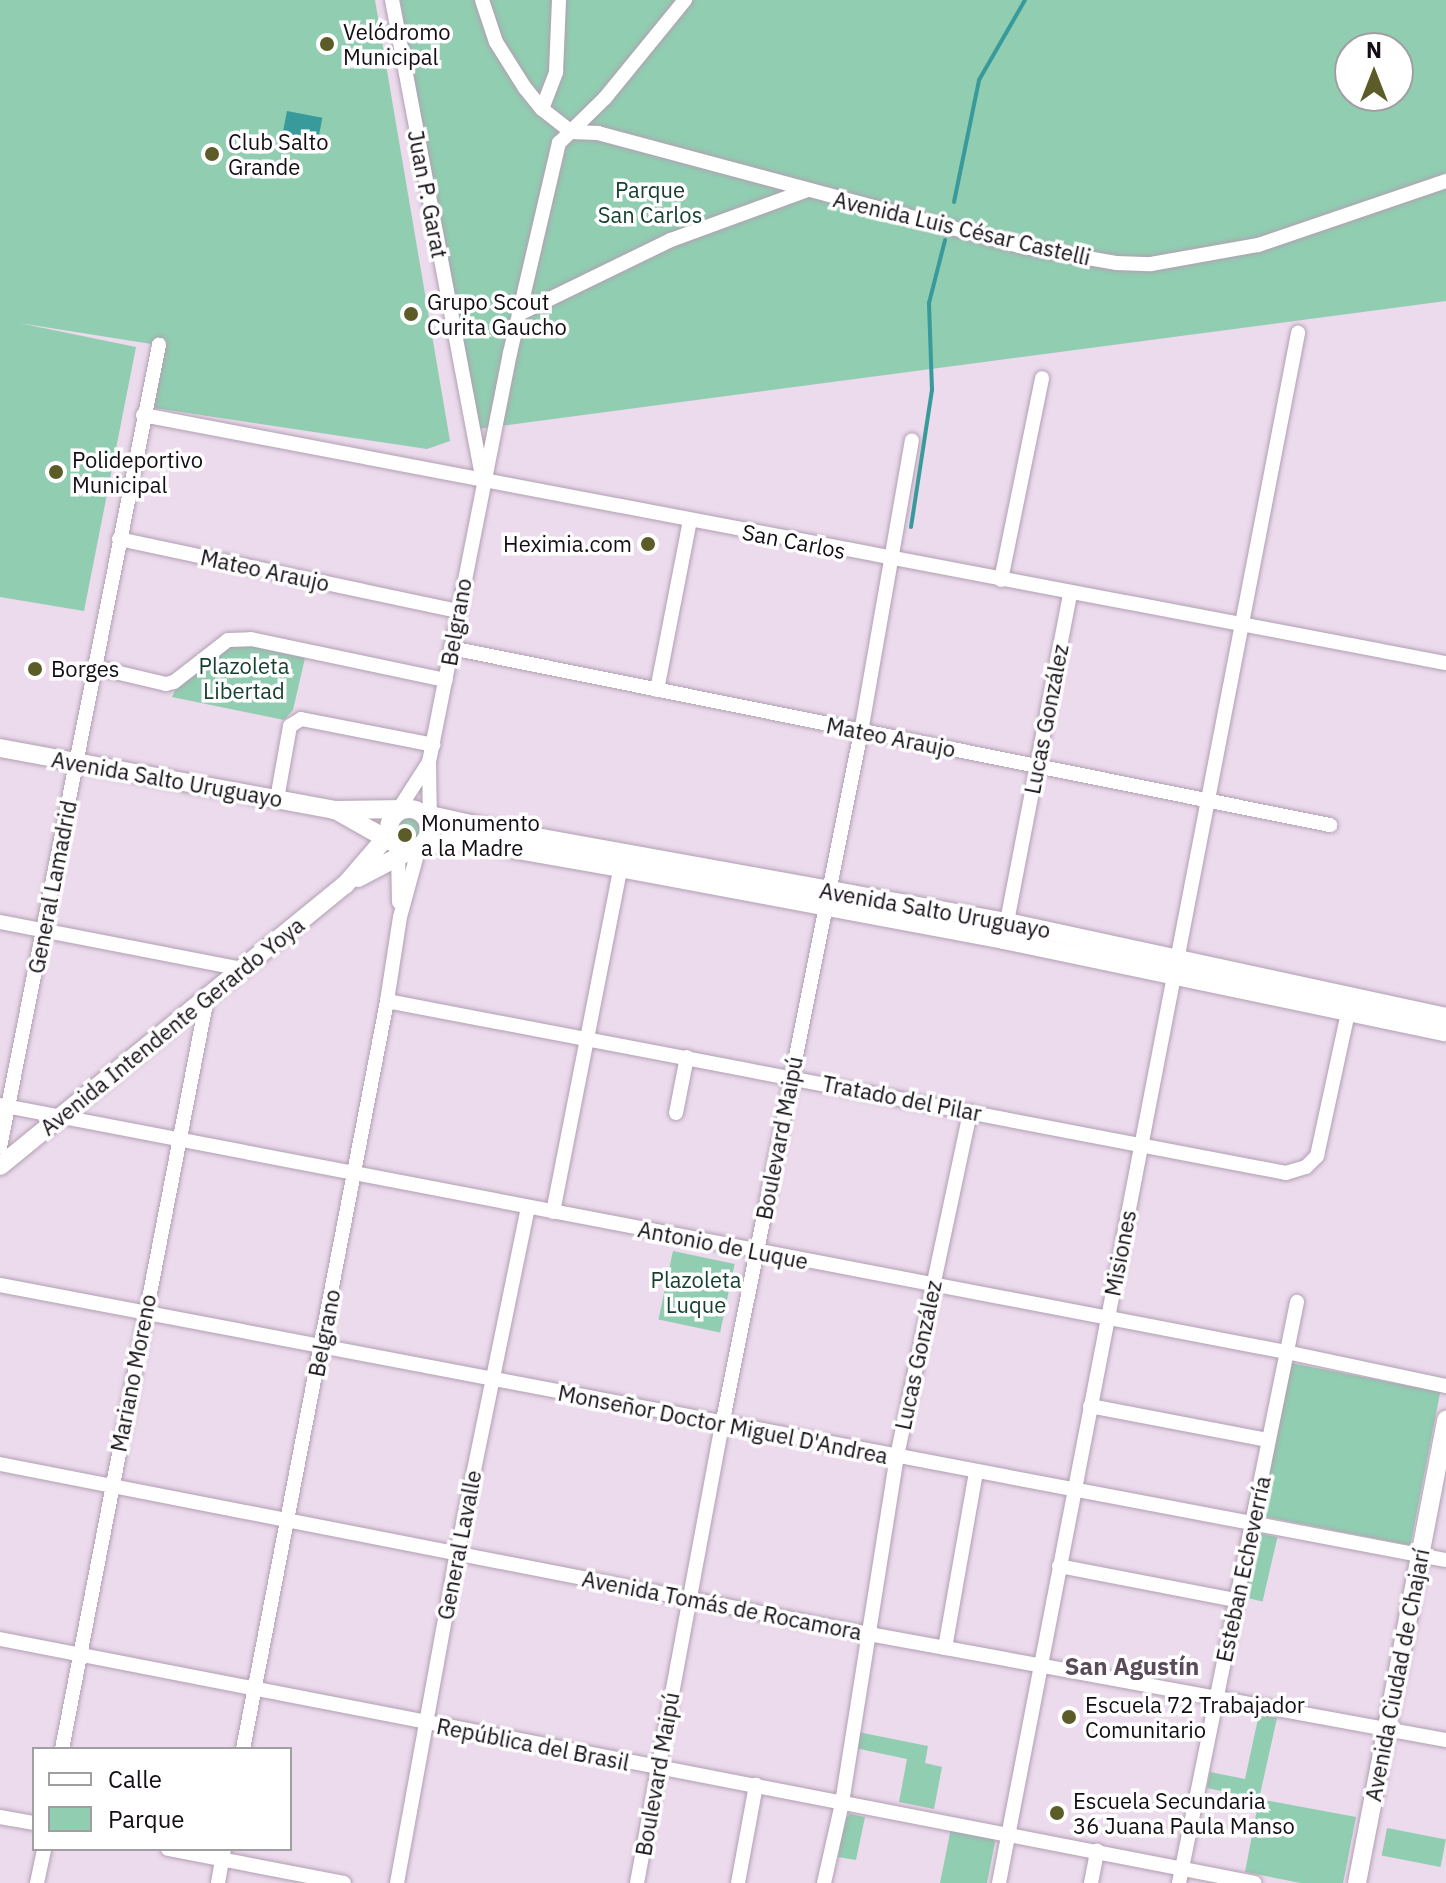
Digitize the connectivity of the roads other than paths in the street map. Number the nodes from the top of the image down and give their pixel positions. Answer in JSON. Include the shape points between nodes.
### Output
{"nodes":[{"id":1,"x":392,"y":0,"type":"edge"},
{"id":2,"x":482,"y":0,"type":"edge"},
{"id":3,"x":559,"y":0,"type":"edge"},
{"id":4,"x":685,"y":0,"type":"edge"},
{"id":5,"x":542,"y":109,"type":"junction"},
{"id":6,"x":571,"y":132,"type":"junction"},
{"id":7,"x":1446,"y":181,"type":"edge"},
{"id":8,"x":806,"y":191,"type":"junction"},
{"id":9,"x":519,"y":314,"type":"junction"},
{"id":10,"x":1298,"y":333,"type":"dead end"},
{"id":11,"x":159,"y":345,"type":"dead end"},
{"id":12,"x":1042,"y":378,"type":"dead end"},
{"id":13,"x":143,"y":415,"type":"junction"},
{"id":14,"x":912,"y":440,"type":"dead end"},
{"id":15,"x":483,"y":481,"type":"junction"},
{"id":16,"x":690,"y":521,"type":"junction"},
{"id":17,"x":119,"y":539,"type":"junction"},
{"id":18,"x":890,"y":559,"type":"junction"},
{"id":19,"x":1001,"y":580,"type":"junction"},
{"id":20,"x":1070,"y":593,"type":"junction"},
{"id":21,"x":458,"y":611,"type":"junction"},
{"id":22,"x":1243,"y":623,"type":"junction"},
{"id":23,"x":451,"y":648,"type":"junction"},
{"id":24,"x":1446,"y":663,"type":"edge"},
{"id":25,"x":94,"y":667,"type":"junction"},
{"id":26,"x":446,"y":680,"type":"junction"},
{"id":27,"x":657,"y":690,"type":"junction"},
{"id":28,"x":861,"y":732,"type":"junction"},
{"id":29,"x":433,"y":745,"type":"junction"},
{"id":30,"x":0,"y":748,"type":"edge"},
{"id":31,"x":429,"y":762,"type":"junction"},
{"id":32,"x":77,"y":763,"type":"junction"},
{"id":33,"x":1038,"y":765,"type":"junction"},
{"id":34,"x":277,"y":799,"type":"junction"},
{"id":35,"x":1207,"y":800,"type":"junction"},
{"id":36,"x":334,"y":810,"type":"junction"},
{"id":37,"x":1330,"y":825,"type":"dead end"},
{"id":38,"x":407,"y":832,"type":"junction"},
{"id":39,"x":622,"y":861,"type":"junction"},
{"id":40,"x":827,"y":899,"type":"junction"},
{"id":41,"x":400,"y":917,"type":"junction"},
{"id":42,"x":0,"y":922,"type":"edge"},
{"id":43,"x":43,"y":931,"type":"junction"},
{"id":44,"x":1005,"y":931,"type":"junction"},
{"id":45,"x":1176,"y":965,"type":"junction"},
{"id":46,"x":242,"y":969,"type":"junction"},
{"id":47,"x":207,"y":998,"type":"junction"},
{"id":48,"x":387,"y":1001,"type":"junction"},
{"id":49,"x":1350,"y":1005,"type":"junction"},
{"id":50,"x":1446,"y":1017,"type":"edge"},
{"id":51,"x":1446,"y":1032,"type":"edge"},
{"id":52,"x":587,"y":1038,"type":"junction"},
{"id":53,"x":687,"y":1057,"type":"junction"},
{"id":54,"x":791,"y":1076,"type":"junction"},
{"id":55,"x":4,"y":1106,"type":"edge"},
{"id":56,"x":970,"y":1112,"type":"junction"},
{"id":57,"x":676,"y":1113,"type":"dead end"},
{"id":58,"x":61,"y":1117,"type":"junction"},
{"id":59,"x":178,"y":1141,"type":"junction"},
{"id":60,"x":1141,"y":1145,"type":"junction"},
{"id":61,"x":0,"y":1147,"type":"edge"},
{"id":62,"x":0,"y":1166,"type":"edge"},
{"id":63,"x":354,"y":1174,"type":"junction"},
{"id":64,"x":528,"y":1207,"type":"junction"},
{"id":65,"x":553,"y":1212,"type":"junction"},
{"id":66,"x":756,"y":1251,"type":"junction"},
{"id":67,"x":933,"y":1284,"type":"junction"},
{"id":68,"x":0,"y":1285,"type":"edge"},
{"id":69,"x":1297,"y":1302,"type":"dead end"},
{"id":70,"x":144,"y":1313,"type":"junction"},
{"id":71,"x":1107,"y":1318,"type":"junction"},
{"id":72,"x":321,"y":1347,"type":"junction"},
{"id":73,"x":1286,"y":1352,"type":"junction"},
{"id":74,"x":492,"y":1379,"type":"junction"},
{"id":75,"x":1446,"y":1386,"type":"edge"},
{"id":76,"x":1090,"y":1406,"type":"junction"},
{"id":77,"x":1446,"y":1419,"type":"edge"},
{"id":78,"x":722,"y":1425,"type":"junction"},
{"id":79,"x":1268,"y":1440,"type":"junction"},
{"id":80,"x":897,"y":1456,"type":"junction"},
{"id":81,"x":0,"y":1464,"type":"edge"},
{"id":82,"x":976,"y":1473,"type":"junction"},
{"id":83,"x":110,"y":1486,"type":"junction"},
{"id":84,"x":1074,"y":1491,"type":"junction"},
{"id":85,"x":287,"y":1521,"type":"junction"},
{"id":86,"x":1253,"y":1523,"type":"junction"},
{"id":87,"x":457,"y":1553,"type":"junction"},
{"id":88,"x":1420,"y":1555,"type":"junction"},
{"id":89,"x":1446,"y":1560,"type":"edge"},
{"id":90,"x":1059,"y":1566,"type":"junction"},
{"id":91,"x":690,"y":1599,"type":"junction"},
{"id":92,"x":1236,"y":1600,"type":"junction"},
{"id":93,"x":869,"y":1634,"type":"junction"},
{"id":94,"x":0,"y":1639,"type":"edge"},
{"id":95,"x":945,"y":1648,"type":"junction"},
{"id":96,"x":80,"y":1654,"type":"junction"},
{"id":97,"x":1040,"y":1665,"type":"junction"},
{"id":98,"x":255,"y":1690,"type":"junction"},
{"id":99,"x":1216,"y":1700,"type":"junction"},
{"id":100,"x":426,"y":1723,"type":"junction"},
{"id":101,"x":1386,"y":1729,"type":"junction"},
{"id":102,"x":1446,"y":1740,"type":"edge"},
{"id":103,"x":62,"y":1747,"type":"edge"},
{"id":104,"x":243,"y":1747,"type":"edge"},
{"id":105,"x":658,"y":1767,"type":"junction"},
{"id":106,"x":756,"y":1785,"type":"junction"},
{"id":107,"x":842,"y":1803,"type":"junction"},
{"id":108,"x":0,"y":1817,"type":"edge"},
{"id":109,"x":32,"y":1823,"type":"edge"},
{"id":110,"x":1008,"y":1834,"type":"junction"},
{"id":111,"x":44,"y":1851,"type":"edge"},
{"id":112,"x":190,"y":1851,"type":"edge"},
{"id":113,"x":1097,"y":1851,"type":"junction"},
{"id":114,"x":223,"y":1854,"type":"edge"},
{"id":115,"x":1180,"y":1876,"type":"edge"},
{"id":116,"x":37,"y":1883,"type":"edge"},
{"id":117,"x":218,"y":1883,"type":"edge"},
{"id":118,"x":344,"y":1883,"type":"edge"},
{"id":119,"x":397,"y":1883,"type":"edge"},
{"id":120,"x":637,"y":1883,"type":"edge"},
{"id":121,"x":738,"y":1883,"type":"edge"},
{"id":122,"x":824,"y":1883,"type":"edge"},
{"id":123,"x":999,"y":1883,"type":"edge"},
{"id":124,"x":1091,"y":1883,"type":"edge"},
{"id":125,"x":1255,"y":1883,"type":"edge"},
{"id":126,"x":1357,"y":1883,"type":"edge"}],
"edges":[{"from":1,"to":15,"type":"street","name":"Juan P. Garat"},
{"from":2,"to":5,"type":"street","via":[[496,42]]},
{"from":3,"to":5,"type":"street","via":[[556,72]]},
{"from":4,"to":6,"type":"street","name":"Belgrano"},
{"from":5,"to":6,"type":"street"},
{"from":6,"to":8,"type":"street","name":"Avenida Luis César Castelli","via":[[598,133]]},
{"from":6,"to":9,"type":"street","name":"Belgrano","via":[[559,143]]},
{"from":7,"to":8,"type":"street","name":"Avenida Luis César Castelli","via":[[1258,245],[1151,264],[1104,262],[1019,246]]},
{"from":8,"to":9,"type":"street","via":[[671,240]]},
{"from":9,"to":15,"type":"street","name":"Belgrano"},
{"from":10,"to":22,"type":"street","name":"Misiones"},
{"from":11,"to":13,"type":"street","name":"General Lamadrid"},
{"from":12,"to":19,"type":"street"},
{"from":13,"to":15,"type":"street","name":"San Carlos"},
{"from":13,"to":17,"type":"street","name":"General Lamadrid"},
{"from":14,"to":18,"type":"street","name":"Boulevard Maipú"},
{"from":15,"to":16,"type":"street","name":"San Carlos"},
{"from":15,"to":21,"type":"street","name":"Belgrano"},
{"from":16,"to":18,"type":"street","name":"San Carlos"},
{"from":16,"to":27,"type":"street"},
{"from":17,"to":21,"type":"street","name":"Mateo Araujo"},
{"from":17,"to":25,"type":"street","name":"General Lamadrid"},
{"from":18,"to":19,"type":"street","name":"San Carlos"},
{"from":18,"to":28,"type":"street","name":"Boulevard Maipú"},
{"from":19,"to":20,"type":"street","name":"San Carlos"},
{"from":20,"to":22,"type":"street","name":"San Carlos"},
{"from":20,"to":33,"type":"street","name":"Lucas González"},
{"from":21,"to":23,"type":"street","name":"Belgrano"},
{"from":22,"to":24,"type":"street","name":"San Carlos"},
{"from":22,"to":35,"type":"street","name":"Misiones"},
{"from":23,"to":26,"type":"street","name":"Belgrano"},
{"from":23,"to":27,"type":"street","name":"Mateo Araujo"},
{"from":25,"to":26,"type":"street","via":[[166,684],[228,640],[251,639]]},
{"from":25,"to":32,"type":"street","name":"General Lamadrid"},
{"from":26,"to":29,"type":"street","name":"Belgrano"},
{"from":27,"to":28,"type":"street","name":"Mateo Araujo"},
{"from":28,"to":33,"type":"street","name":"Mateo Araujo"},
{"from":28,"to":40,"type":"street","name":"Boulevard Maipú"},
{"from":29,"to":31,"type":"street","name":"Belgrano"},
{"from":29,"to":34,"type":"street","via":[[301,719],[290,726]]},
{"from":30,"to":32,"type":"main road","name":"Avenida Salto Uruguayo"},
{"from":31,"to":38,"type":"street","name":"Belgrano"},
{"from":31,"to":38,"type":"street","name":"Belgrano"},
{"from":32,"to":34,"type":"main road","name":"Avenida Salto Uruguayo"},
{"from":32,"to":43,"type":"street","name":"General Lamadrid"},
{"from":33,"to":35,"type":"street","name":"Mateo Araujo"},
{"from":33,"to":44,"type":"street","name":"Lucas González"},
{"from":34,"to":36,"type":"main road","name":"Avenida Salto Uruguayo"},
{"from":35,"to":37,"type":"street","name":"Mateo Araujo"},
{"from":35,"to":45,"type":"street","name":"Misiones"},
{"from":36,"to":38,"type":"main road","name":"Avenida Salto Uruguayo"},
{"from":36,"to":38,"type":"main road","name":"Avenida Salto Uruguayo"},
{"from":38,"to":39,"type":"main road","name":"Avenida Salto Uruguayo"},
{"from":38,"to":39,"type":"main road","name":"Avenida Salto Uruguayo"},
{"from":38,"to":41,"type":"street","name":"Belgrano"},
{"from":38,"to":41,"type":"street","name":"Belgrano"},
{"from":38,"to":46,"type":"main road","name":"Avenida Intendente Gerardo Yoya"},
{"from":39,"to":40,"type":"main road","name":"Avenida Salto Uruguayo"},
{"from":39,"to":52,"type":"street"},
{"from":40,"to":44,"type":"main road","name":"Avenida Salto Uruguayo"},
{"from":40,"to":54,"type":"street","name":"Boulevard Maipú"},
{"from":41,"to":48,"type":"street","name":"Belgrano"},
{"from":42,"to":43,"type":"street"},
{"from":43,"to":46,"type":"street"},
{"from":43,"to":55,"type":"street","name":"General Lamadrid"},
{"from":44,"to":45,"type":"main road","name":"Avenida Salto Uruguayo"},
{"from":45,"to":49,"type":"main road","name":"Avenida Salto Uruguayo"},
{"from":45,"to":60,"type":"street","name":"Misiones"},
{"from":46,"to":47,"type":"main road","name":"Avenida Intendente Gerardo Yoya"},
{"from":47,"to":58,"type":"main road","name":"Avenida Intendente Gerardo Yoya"},
{"from":47,"to":59,"type":"street","name":"Mariano Moreno"},
{"from":48,"to":52,"type":"street","name":"Tratado del Pilar"},
{"from":48,"to":63,"type":"street","name":"Belgrano"},
{"from":49,"to":50,"type":"main road","name":"Avenida Salto Uruguayo"},
{"from":49,"to":51,"type":"main road","name":"Avenida Salto Uruguayo"},
{"from":49,"to":60,"type":"street","name":"Tratado del Pilar","via":[[1317,1156],[1306,1167],[1286,1173]]},
{"from":52,"to":53,"type":"street","name":"Tratado del Pilar"},
{"from":52,"to":65,"type":"street"},
{"from":53,"to":54,"type":"street","name":"Tratado del Pilar"},
{"from":53,"to":57,"type":"street"},
{"from":54,"to":56,"type":"street","name":"Tratado del Pilar"},
{"from":54,"to":66,"type":"street","name":"Boulevard Maipú"},
{"from":55,"to":58,"type":"street","name":"Antonio de Luque"},
{"from":55,"to":61,"type":"street","name":"General Lamadrid"},
{"from":56,"to":60,"type":"street","name":"Tratado del Pilar"},
{"from":56,"to":67,"type":"street","name":"Lucas González"},
{"from":58,"to":59,"type":"street","name":"Antonio de Luque"},
{"from":58,"to":62,"type":"main road","name":"Avenida Intendente Gerardo Yoya"},
{"from":59,"to":63,"type":"street","name":"Antonio de Luque"},
{"from":59,"to":70,"type":"street","name":"Mariano Moreno"},
{"from":60,"to":71,"type":"street","name":"Misiones"},
{"from":63,"to":64,"type":"street","name":"Antonio de Luque"},
{"from":63,"to":72,"type":"street","name":"Belgrano"},
{"from":64,"to":65,"type":"street","name":"Antonio de Luque"},
{"from":64,"to":74,"type":"street","name":"General Lavalle"},
{"from":65,"to":66,"type":"street","name":"Antonio de Luque"},
{"from":66,"to":67,"type":"street","name":"Antonio de Luque"},
{"from":66,"to":78,"type":"street","name":"Boulevard Maipú"},
{"from":67,"to":71,"type":"street","name":"Antonio de Luque"},
{"from":67,"to":80,"type":"street","name":"Lucas González"},
{"from":68,"to":70,"type":"street","name":"Monseñor Doctor Miguel D'Andrea"},
{"from":69,"to":73,"type":"street","name":"Esteban Echeverría"},
{"from":70,"to":72,"type":"street","name":"Monseñor Doctor Miguel D'Andrea"},
{"from":70,"to":83,"type":"street","name":"Mariano Moreno"},
{"from":71,"to":73,"type":"street","name":"Antonio de Luque"},
{"from":71,"to":76,"type":"street","name":"Misiones"},
{"from":72,"to":74,"type":"street","name":"Monseñor Doctor Miguel D'Andrea"},
{"from":72,"to":85,"type":"street","name":"Belgrano"},
{"from":73,"to":75,"type":"street","name":"Antonio de Luque"},
{"from":73,"to":79,"type":"street","name":"Esteban Echeverría"},
{"from":74,"to":78,"type":"street","name":"Monseñor Doctor Miguel D'Andrea"},
{"from":74,"to":87,"type":"street","name":"General Lavalle"},
{"from":76,"to":79,"type":"street"},
{"from":76,"to":84,"type":"street","name":"Misiones"},
{"from":77,"to":88,"type":"main road","name":"Avenida Ciudad de Chajarí"},
{"from":78,"to":80,"type":"street","name":"Monseñor Doctor Miguel D'Andrea"},
{"from":78,"to":91,"type":"street","name":"Boulevard Maipú"},
{"from":79,"to":86,"type":"street","name":"Esteban Echeverría"},
{"from":80,"to":82,"type":"street","name":"Monseñor Doctor Miguel D'Andrea"},
{"from":80,"to":93,"type":"street","name":"Lucas González"},
{"from":81,"to":83,"type":"street","name":"Avenida Tomás de Rocamora"},
{"from":82,"to":84,"type":"street","name":"Monseñor Doctor Miguel D'Andrea"},
{"from":82,"to":95,"type":"street"},
{"from":83,"to":85,"type":"street","name":"Avenida Tomás de Rocamora"},
{"from":83,"to":96,"type":"street","name":"Mariano Moreno"},
{"from":84,"to":86,"type":"street","name":"Monseñor Doctor Miguel D'Andrea"},
{"from":84,"to":90,"type":"street","name":"Misiones"},
{"from":85,"to":87,"type":"street","name":"Avenida Tomás de Rocamora"},
{"from":85,"to":98,"type":"street","name":"Belgrano"},
{"from":86,"to":88,"type":"street","name":"Monseñor Doctor Miguel D'Andrea"},
{"from":86,"to":92,"type":"street","name":"Esteban Echeverría"},
{"from":87,"to":91,"type":"street","name":"Avenida Tomás de Rocamora"},
{"from":87,"to":100,"type":"street","name":"General Lavalle"},
{"from":88,"to":89,"type":"street","name":"Monseñor Doctor Miguel D'Andrea"},
{"from":88,"to":101,"type":"main road","name":"Avenida Ciudad de Chajarí"},
{"from":90,"to":92,"type":"street"},
{"from":90,"to":97,"type":"street","name":"Misiones"},
{"from":91,"to":93,"type":"street","name":"Avenida Tomás de Rocamora"},
{"from":91,"to":105,"type":"street","name":"Boulevard Maipú"},
{"from":92,"to":99,"type":"street","name":"Esteban Echeverría"},
{"from":93,"to":95,"type":"street","name":"Avenida Tomás de Rocamora"},
{"from":93,"to":107,"type":"street","name":"Lucas González"},
{"from":94,"to":96,"type":"street","name":"República del Brasil"},
{"from":95,"to":97,"type":"street","name":"Avenida Tomás de Rocamora"},
{"from":96,"to":98,"type":"street","name":"República del Brasil"},
{"from":96,"to":103,"type":"street","name":"Mariano Moreno"},
{"from":97,"to":99,"type":"street","name":"Avenida Tomás de Rocamora"},
{"from":97,"to":110,"type":"street","name":"Misiones"},
{"from":98,"to":100,"type":"street","name":"República del Brasil"},
{"from":98,"to":104,"type":"street","name":"Belgrano"},
{"from":99,"to":101,"type":"street","name":"Avenida Tomás de Rocamora"},
{"from":99,"to":115,"type":"street","name":"Esteban Echeverría"},
{"from":100,"to":105,"type":"street","name":"República del Brasil"},
{"from":100,"to":119,"type":"street","name":"General Lavalle"},
{"from":101,"to":102,"type":"street","name":"Avenida Tomás de Rocamora"},
{"from":101,"to":126,"type":"main road","name":"Avenida Ciudad de Chajarí"},
{"from":105,"to":106,"type":"street","name":"República del Brasil"},
{"from":105,"to":120,"type":"street","name":"Boulevard Maipú"},
{"from":106,"to":107,"type":"street","name":"República del Brasil"},
{"from":106,"to":121,"type":"street"},
{"from":107,"to":110,"type":"street","name":"República del Brasil"},
{"from":107,"to":122,"type":"street","name":"Lucas González"},
{"from":108,"to":109,"type":"street"},
{"from":110,"to":113,"type":"street","name":"República del Brasil"},
{"from":110,"to":123,"type":"street","name":"Misiones"},
{"from":111,"to":116,"type":"street"},
{"from":112,"to":114,"type":"street"},
{"from":113,"to":115,"type":"street","name":"República del Brasil"},
{"from":113,"to":124,"type":"street"},
{"from":114,"to":117,"type":"street"},
{"from":114,"to":118,"type":"street"},
{"from":115,"to":125,"type":"street","name":"República del Brasil"}]}
